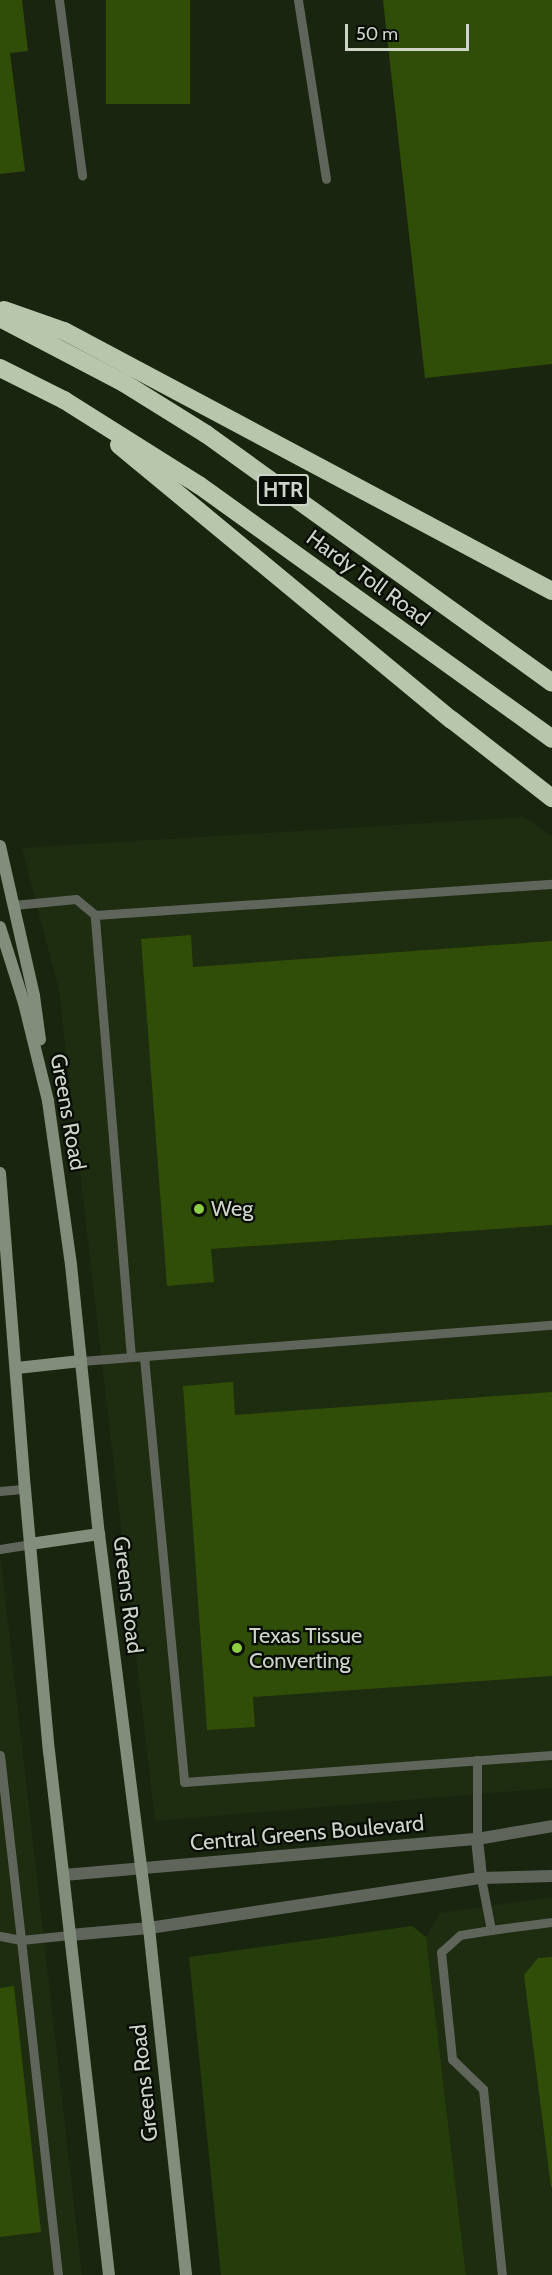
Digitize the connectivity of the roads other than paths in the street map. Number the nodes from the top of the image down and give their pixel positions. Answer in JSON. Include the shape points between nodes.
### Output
{"nodes":[{"id":1,"x":59,"y":0,"type":"edge"},
{"id":2,"x":298,"y":0,"type":"edge"},
{"id":3,"x":82,"y":175,"type":"dead end"},
{"id":4,"x":326,"y":179,"type":"dead end"},
{"id":5,"x":0,"y":309,"type":"edge"},
{"id":6,"x":0,"y":318,"type":"edge"},
{"id":7,"x":0,"y":368,"type":"edge"},
{"id":8,"x":64,"y":400,"type":"junction"},
{"id":9,"x":552,"y":591,"type":"edge"},
{"id":10,"x":552,"y":683,"type":"edge"},
{"id":11,"x":552,"y":739,"type":"edge"},
{"id":12,"x":552,"y":798,"type":"edge"},
{"id":13,"x":0,"y":846,"type":"edge"},
{"id":14,"x":552,"y":884,"type":"edge"},
{"id":15,"x":14,"y":905,"type":"junction"},
{"id":16,"x":95,"y":915,"type":"junction"},
{"id":17,"x":0,"y":927,"type":"edge"},
{"id":18,"x":48,"y":1101,"type":"junction"},
{"id":19,"x":0,"y":1173,"type":"edge"},
{"id":20,"x":3,"y":1231,"type":"edge"},
{"id":21,"x":552,"y":1325,"type":"edge"},
{"id":22,"x":144,"y":1357,"type":"junction"},
{"id":23,"x":131,"y":1358,"type":"junction"},
{"id":24,"x":81,"y":1361,"type":"junction"},
{"id":25,"x":17,"y":1368,"type":"junction"},
{"id":26,"x":25,"y":1489,"type":"junction"},
{"id":27,"x":0,"y":1491,"type":"edge"},
{"id":28,"x":99,"y":1534,"type":"junction"},
{"id":29,"x":30,"y":1544,"type":"junction"},
{"id":30,"x":0,"y":1549,"type":"edge"},
{"id":31,"x":0,"y":1755,"type":"edge"},
{"id":32,"x":552,"y":1755,"type":"edge"},
{"id":33,"x":477,"y":1760,"type":"junction"},
{"id":34,"x":552,"y":1826,"type":"edge"},
{"id":35,"x":477,"y":1839,"type":"junction"},
{"id":36,"x":141,"y":1868,"type":"junction"},
{"id":37,"x":64,"y":1875,"type":"junction"},
{"id":38,"x":552,"y":1876,"type":"edge"},
{"id":39,"x":482,"y":1878,"type":"junction"},
{"id":40,"x":552,"y":1922,"type":"edge"},
{"id":41,"x":149,"y":1928,"type":"junction"},
{"id":42,"x":491,"y":1930,"type":"junction"},
{"id":43,"x":70,"y":1935,"type":"junction"},
{"id":44,"x":0,"y":1936,"type":"edge"},
{"id":45,"x":21,"y":1940,"type":"junction"},
{"id":46,"x":58,"y":2275,"type":"edge"},
{"id":47,"x":109,"y":2275,"type":"edge"},
{"id":48,"x":186,"y":2275,"type":"edge"},
{"id":49,"x":502,"y":2275,"type":"edge"}],
"edges":[{"from":1,"to":3,"type":"lane"},
{"from":2,"to":4,"type":"lane"},
{"from":5,"to":9,"type":"highway","via":[[64,331]]},
{"from":6,"to":10,"type":"highway","name":"Hardy Toll Road","number":"HTR","via":[[123,383],[206,434]]},
{"from":7,"to":8,"type":"highway","name":"Hardy Toll Road","number":"HTR"},
{"from":8,"to":11,"type":"highway","name":"Hardy Toll Road","number":"HTR","via":[[199,485]]},
{"from":8,"to":12,"type":"highway"},
{"from":13,"to":15,"type":"main road"},
{"from":14,"to":16,"type":"lane"},
{"from":15,"to":16,"type":"lane","via":[[76,899]]},
{"from":15,"to":18,"type":"main road","via":[[34,996]]},
{"from":16,"to":23,"type":"lane"},
{"from":17,"to":18,"type":"main road","name":"Greens Road"},
{"from":18,"to":24,"type":"main road","name":"Greens Road","via":[[72,1265]]},
{"from":19,"to":20,"type":"main road"},
{"from":20,"to":25,"type":"main road"},
{"from":21,"to":22,"type":"lane"},
{"from":22,"to":23,"type":"lane"},
{"from":22,"to":33,"type":"lane","via":[[184,1782]]},
{"from":23,"to":24,"type":"lane"},
{"from":24,"to":25,"type":"main road"},
{"from":24,"to":28,"type":"main road","name":"Greens Road"},
{"from":25,"to":26,"type":"main road"},
{"from":26,"to":27,"type":"lane"},
{"from":26,"to":29,"type":"main road"},
{"from":28,"to":29,"type":"main road"},
{"from":28,"to":36,"type":"main road","name":"Greens Road"},
{"from":29,"to":30,"type":"lane"},
{"from":29,"to":37,"type":"main road"},
{"from":31,"to":45,"type":"lane"},
{"from":32,"to":33,"type":"lane"},
{"from":33,"to":35,"type":"lane"},
{"from":34,"to":35,"type":"street","name":"Central Greens Boulevard"},
{"from":35,"to":36,"type":"street","name":"Central Greens Boulevard"},
{"from":35,"to":39,"type":"street"},
{"from":36,"to":37,"type":"street","name":"Central Greens Boulevard"},
{"from":36,"to":41,"type":"main road","name":"Greens Road"},
{"from":37,"to":43,"type":"main road"},
{"from":38,"to":39,"type":"street"},
{"from":39,"to":41,"type":"street"},
{"from":39,"to":42,"type":"lane"},
{"from":40,"to":42,"type":"lane"},
{"from":41,"to":43,"type":"street"},
{"from":41,"to":48,"type":"main road","name":"Greens Road"},
{"from":42,"to":49,"type":"lane","via":[[460,1935],[441,1952],[452,2059],[483,2089]]},
{"from":43,"to":45,"type":"lane"},
{"from":43,"to":47,"type":"main road"},
{"from":44,"to":45,"type":"lane"},
{"from":45,"to":46,"type":"lane"}]}
